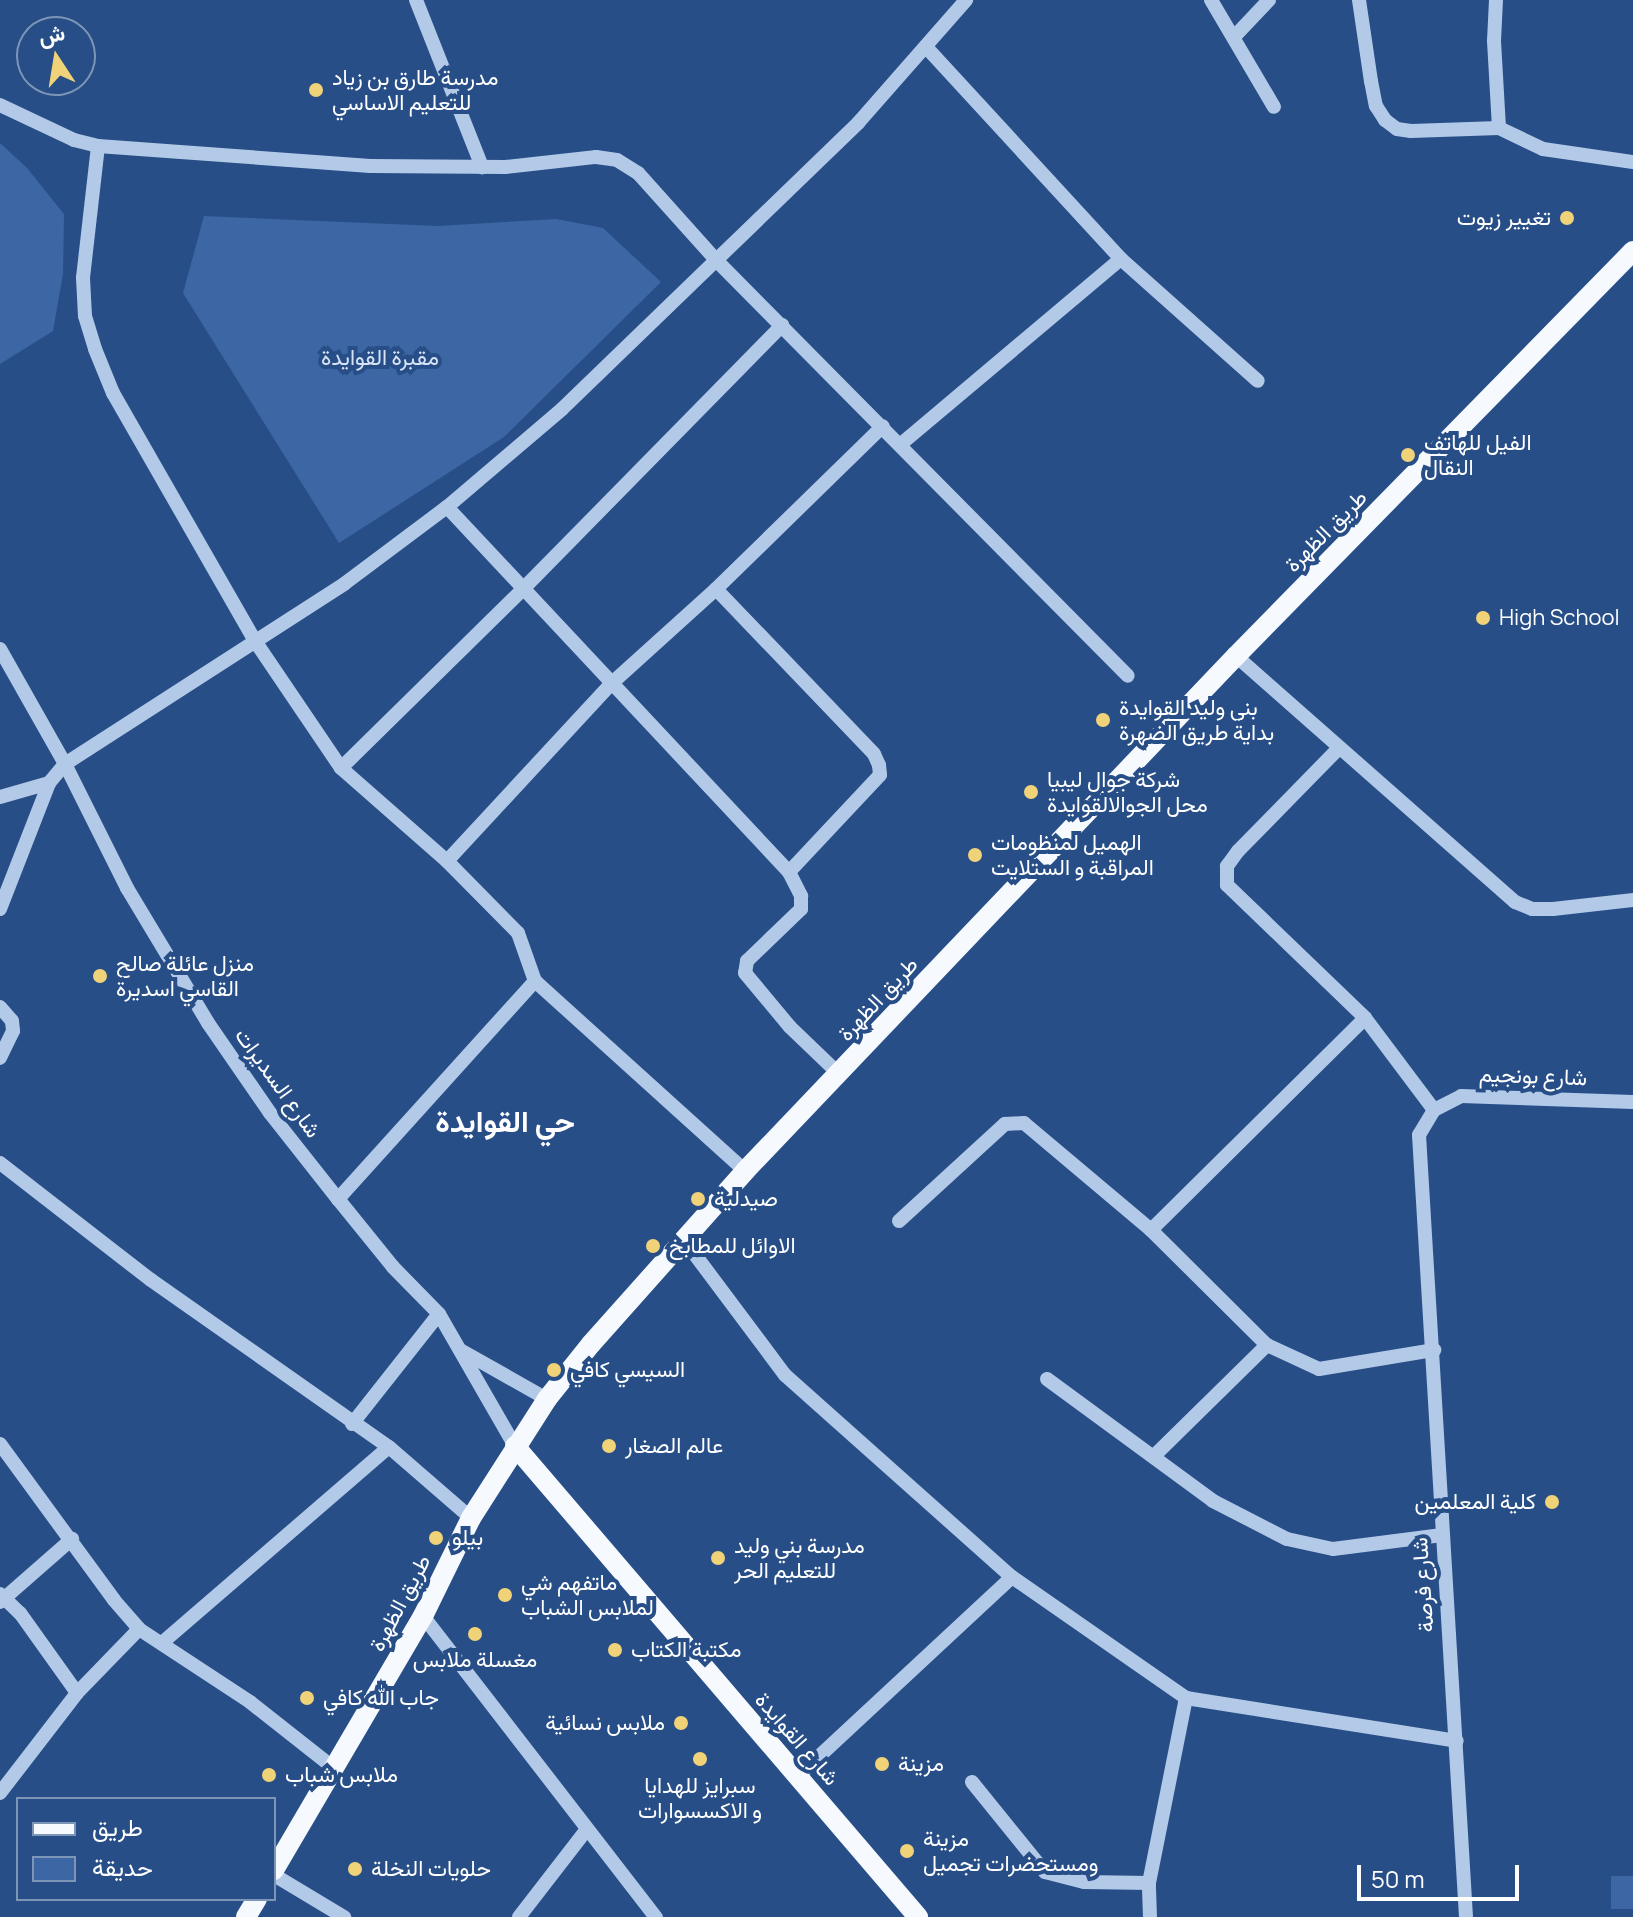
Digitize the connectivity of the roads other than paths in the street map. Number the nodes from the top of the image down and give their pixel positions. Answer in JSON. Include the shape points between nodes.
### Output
{"nodes":[{"id":1,"x":416,"y":0,"type":"edge"},
{"id":2,"x":966,"y":0,"type":"edge"},
{"id":3,"x":1211,"y":0,"type":"edge"},
{"id":4,"x":1269,"y":0,"type":"edge"},
{"id":5,"x":1359,"y":0,"type":"edge"},
{"id":6,"x":1496,"y":0,"type":"edge"},
{"id":7,"x":1234,"y":37,"type":"junction"},
{"id":8,"x":927,"y":48,"type":"junction"},
{"id":9,"x":0,"y":105,"type":"edge"},
{"id":10,"x":1274,"y":107,"type":"dead end"},
{"id":11,"x":1499,"y":128,"type":"junction"},
{"id":12,"x":98,"y":146,"type":"junction"},
{"id":13,"x":1633,"y":162,"type":"edge"},
{"id":14,"x":482,"y":167,"type":"junction"},
{"id":15,"x":1633,"y":251,"type":"edge"},
{"id":16,"x":1121,"y":259,"type":"junction"},
{"id":17,"x":716,"y":260,"type":"junction"},
{"id":18,"x":782,"y":325,"type":"junction"},
{"id":19,"x":1258,"y":381,"type":"dead end"},
{"id":20,"x":883,"y":426,"type":"junction"},
{"id":21,"x":901,"y":444,"type":"junction"},
{"id":22,"x":447,"y":507,"type":"junction"},
{"id":23,"x":523,"y":589,"type":"junction"},
{"id":24,"x":716,"y":589,"type":"junction"},
{"id":25,"x":255,"y":641,"type":"junction"},
{"id":26,"x":0,"y":649,"type":"edge"},
{"id":27,"x":1236,"y":656,"type":"junction"},
{"id":28,"x":1128,"y":676,"type":"dead end"},
{"id":29,"x":612,"y":683,"type":"junction"},
{"id":30,"x":1338,"y":749,"type":"junction"},
{"id":31,"x":65,"y":764,"type":"junction"},
{"id":32,"x":341,"y":768,"type":"junction"},
{"id":33,"x":49,"y":783,"type":"junction"},
{"id":34,"x":0,"y":797,"type":"edge"},
{"id":35,"x":447,"y":861,"type":"junction"},
{"id":36,"x":789,"y":872,"type":"junction"},
{"id":37,"x":1633,"y":900,"type":"edge"},
{"id":38,"x":0,"y":909,"type":"edge"},
{"id":39,"x":535,"y":981,"type":"junction"},
{"id":40,"x":0,"y":1007,"type":"edge"},
{"id":41,"x":1365,"y":1018,"type":"junction"},
{"id":42,"x":0,"y":1058,"type":"edge"},
{"id":43,"x":840,"y":1075,"type":"junction"},
{"id":44,"x":1633,"y":1102,"type":"edge"},
{"id":45,"x":1434,"y":1110,"type":"junction"},
{"id":46,"x":0,"y":1163,"type":"edge"},
{"id":47,"x":745,"y":1171,"type":"junction"},
{"id":48,"x":338,"y":1199,"type":"junction"},
{"id":49,"x":899,"y":1221,"type":"dead end"},
{"id":50,"x":1151,"y":1230,"type":"junction"},
{"id":51,"x":684,"y":1240,"type":"junction"},
{"id":52,"x":439,"y":1314,"type":"junction"},
{"id":53,"x":1267,"y":1345,"type":"junction"},
{"id":54,"x":1434,"y":1350,"type":"junction"},
{"id":55,"x":462,"y":1351,"type":"junction"},
{"id":56,"x":1047,"y":1379,"type":"dead end"},
{"id":57,"x":547,"y":1399,"type":"junction"},
{"id":58,"x":352,"y":1424,"type":"junction"},
{"id":59,"x":0,"y":1444,"type":"edge"},
{"id":60,"x":515,"y":1446,"type":"junction"},
{"id":61,"x":389,"y":1447,"type":"junction"},
{"id":62,"x":1155,"y":1455,"type":"junction"},
{"id":63,"x":471,"y":1518,"type":"junction"},
{"id":64,"x":1442,"y":1535,"type":"junction"},
{"id":65,"x":72,"y":1539,"type":"junction"},
{"id":66,"x":1012,"y":1577,"type":"junction"},
{"id":67,"x":1,"y":1598,"type":"edge"},
{"id":68,"x":423,"y":1616,"type":"junction"},
{"id":69,"x":139,"y":1629,"type":"junction"},
{"id":70,"x":163,"y":1642,"type":"junction"},
{"id":71,"x":77,"y":1693,"type":"junction"},
{"id":72,"x":1186,"y":1698,"type":"junction"},
{"id":73,"x":1457,"y":1741,"type":"junction"},
{"id":74,"x":334,"y":1768,"type":"junction"},
{"id":75,"x":798,"y":1776,"type":"junction"},
{"id":76,"x":972,"y":1782,"type":"dead end"},
{"id":77,"x":0,"y":1793,"type":"edge"},
{"id":78,"x":587,"y":1829,"type":"junction"},
{"id":79,"x":276,"y":1869,"type":"edge"},
{"id":80,"x":276,"y":1873,"type":"edge"},
{"id":81,"x":1149,"y":1883,"type":"junction"},
{"id":82,"x":344,"y":1917,"type":"edge"},
{"id":83,"x":519,"y":1917,"type":"edge"},
{"id":84,"x":656,"y":1917,"type":"edge"},
{"id":85,"x":918,"y":1917,"type":"edge"},
{"id":86,"x":1150,"y":1917,"type":"edge"},
{"id":87,"x":1466,"y":1917,"type":"edge"}],
"edges":[{"from":1,"to":14,"type":"street"},
{"from":2,"to":8,"type":"street"},
{"from":3,"to":7,"type":"street"},
{"from":4,"to":7,"type":"street"},
{"from":5,"to":11,"type":"street","via":[[1376,106],[1385,120],[1411,131]]},
{"from":6,"to":11,"type":"street"},
{"from":7,"to":10,"type":"street"},
{"from":8,"to":16,"type":"street"},
{"from":8,"to":17,"type":"street","via":[[858,123]]},
{"from":9,"to":12,"type":"street"},
{"from":11,"to":13,"type":"street","via":[[1543,149]]},
{"from":12,"to":14,"type":"street","via":[[370,166]]},
{"from":12,"to":25,"type":"street","via":[[83,278],[85,316],[95,349],[113,393]]},
{"from":14,"to":17,"type":"street","via":[[596,157],[617,160],[638,173]]},
{"from":15,"to":27,"type":"main road","name":"طريق الظهرة"},
{"from":16,"to":19,"type":"street"},
{"from":16,"to":21,"type":"street"},
{"from":17,"to":18,"type":"street"},
{"from":17,"to":22,"type":"street","via":[[562,409]]},
{"from":18,"to":20,"type":"street"},
{"from":18,"to":23,"type":"street"},
{"from":20,"to":21,"type":"street"},
{"from":20,"to":24,"type":"street"},
{"from":21,"to":28,"type":"street"},
{"from":22,"to":23,"type":"street"},
{"from":22,"to":25,"type":"street","via":[[344,584]]},
{"from":23,"to":29,"type":"street"},
{"from":23,"to":32,"type":"street"},
{"from":24,"to":29,"type":"street"},
{"from":24,"to":36,"type":"street","via":[[879,765],[880,775]]},
{"from":25,"to":31,"type":"street"},
{"from":25,"to":32,"type":"street"},
{"from":26,"to":31,"type":"street","name":"شارع السديرات"},
{"from":27,"to":30,"type":"street"},
{"from":27,"to":43,"type":"main road","name":"طريق الظهرة"},
{"from":29,"to":35,"type":"street"},
{"from":29,"to":36,"type":"street"},
{"from":30,"to":37,"type":"street","via":[[1515,902],[1553,909]]},
{"from":30,"to":41,"type":"street","via":[[1238,851],[1227,866],[1227,885]]},
{"from":31,"to":33,"type":"street"},
{"from":31,"to":48,"type":"street","name":"شارع السديرات","via":[[127,888],[185,986],[270,1113]]},
{"from":32,"to":35,"type":"street"},
{"from":33,"to":34,"type":"street"},
{"from":33,"to":38,"type":"street"},
{"from":35,"to":39,"type":"street","via":[[518,933]]},
{"from":36,"to":43,"type":"street","via":[[801,896],[801,909],[747,961],[745,973]]},
{"from":39,"to":47,"type":"street"},
{"from":39,"to":48,"type":"street"},
{"from":40,"to":42,"type":"street","via":[[13,1031]]},
{"from":41,"to":45,"type":"street"},
{"from":41,"to":50,"type":"street"},
{"from":43,"to":47,"type":"main road","name":"طريق الظهرة"},
{"from":44,"to":45,"type":"street","name":"شارع بونجيم","via":[[1461,1096]]},
{"from":45,"to":54,"type":"street","name":"شارع فرصة","via":[[1419,1135]]},
{"from":46,"to":58,"type":"street","via":[[151,1280]]},
{"from":47,"to":51,"type":"main road","name":"طريق الظهرة"},
{"from":48,"to":52,"type":"street","name":"شارع السديرات"},
{"from":49,"to":50,"type":"street","via":[[1005,1124],[1015,1121],[1024,1123]]},
{"from":50,"to":53,"type":"street"},
{"from":51,"to":57,"type":"main road","name":"طريق الظهرة"},
{"from":51,"to":66,"type":"street","via":[[785,1375]]},
{"from":52,"to":55,"type":"street","name":"شارع السديرات"},
{"from":52,"to":58,"type":"street"},
{"from":53,"to":54,"type":"street","via":[[1319,1369]]},
{"from":53,"to":62,"type":"street"},
{"from":54,"to":64,"type":"street","name":"شارع فرصة"},
{"from":55,"to":57,"type":"street","name":"شارع السديرات"},
{"from":55,"to":60,"type":"street","name":"شارع السديرات"},
{"from":56,"to":62,"type":"street"},
{"from":57,"to":60,"type":"main road","name":"طريق الظهرة"},
{"from":58,"to":61,"type":"street"},
{"from":59,"to":65,"type":"street"},
{"from":60,"to":63,"type":"main road","name":"طريق الظهرة"},
{"from":60,"to":75,"type":"main road","name":"شارع القوايدة"},
{"from":61,"to":63,"type":"street"},
{"from":61,"to":70,"type":"street"},
{"from":62,"to":64,"type":"street","via":[[1213,1501],[1287,1539],[1333,1549]]},
{"from":63,"to":68,"type":"main road","name":"طريق الظهرة"},
{"from":64,"to":73,"type":"street","name":"شارع فرصة"},
{"from":65,"to":67,"type":"street"},
{"from":65,"to":69,"type":"street"},
{"from":66,"to":72,"type":"street"},
{"from":66,"to":75,"type":"street"},
{"from":67,"to":71,"type":"street","via":[[20,1613]]},
{"from":68,"to":74,"type":"main road","name":"طريق الظهرة"},
{"from":68,"to":78,"type":"street"},
{"from":69,"to":70,"type":"street"},
{"from":69,"to":71,"type":"street"},
{"from":70,"to":74,"type":"street"},
{"from":71,"to":77,"type":"street"},
{"from":72,"to":73,"type":"street"},
{"from":72,"to":81,"type":"street"},
{"from":73,"to":87,"type":"street","name":"شارع فرصة"},
{"from":74,"to":79,"type":"main road","name":"طريق الظهرة"},
{"from":75,"to":85,"type":"main road","name":"شارع القوايدة"},
{"from":76,"to":81,"type":"street","via":[[1045,1872],[1084,1882]]},
{"from":78,"to":83,"type":"street"},
{"from":78,"to":84,"type":"street"},
{"from":80,"to":82,"type":"street"},
{"from":81,"to":86,"type":"street"}]}
